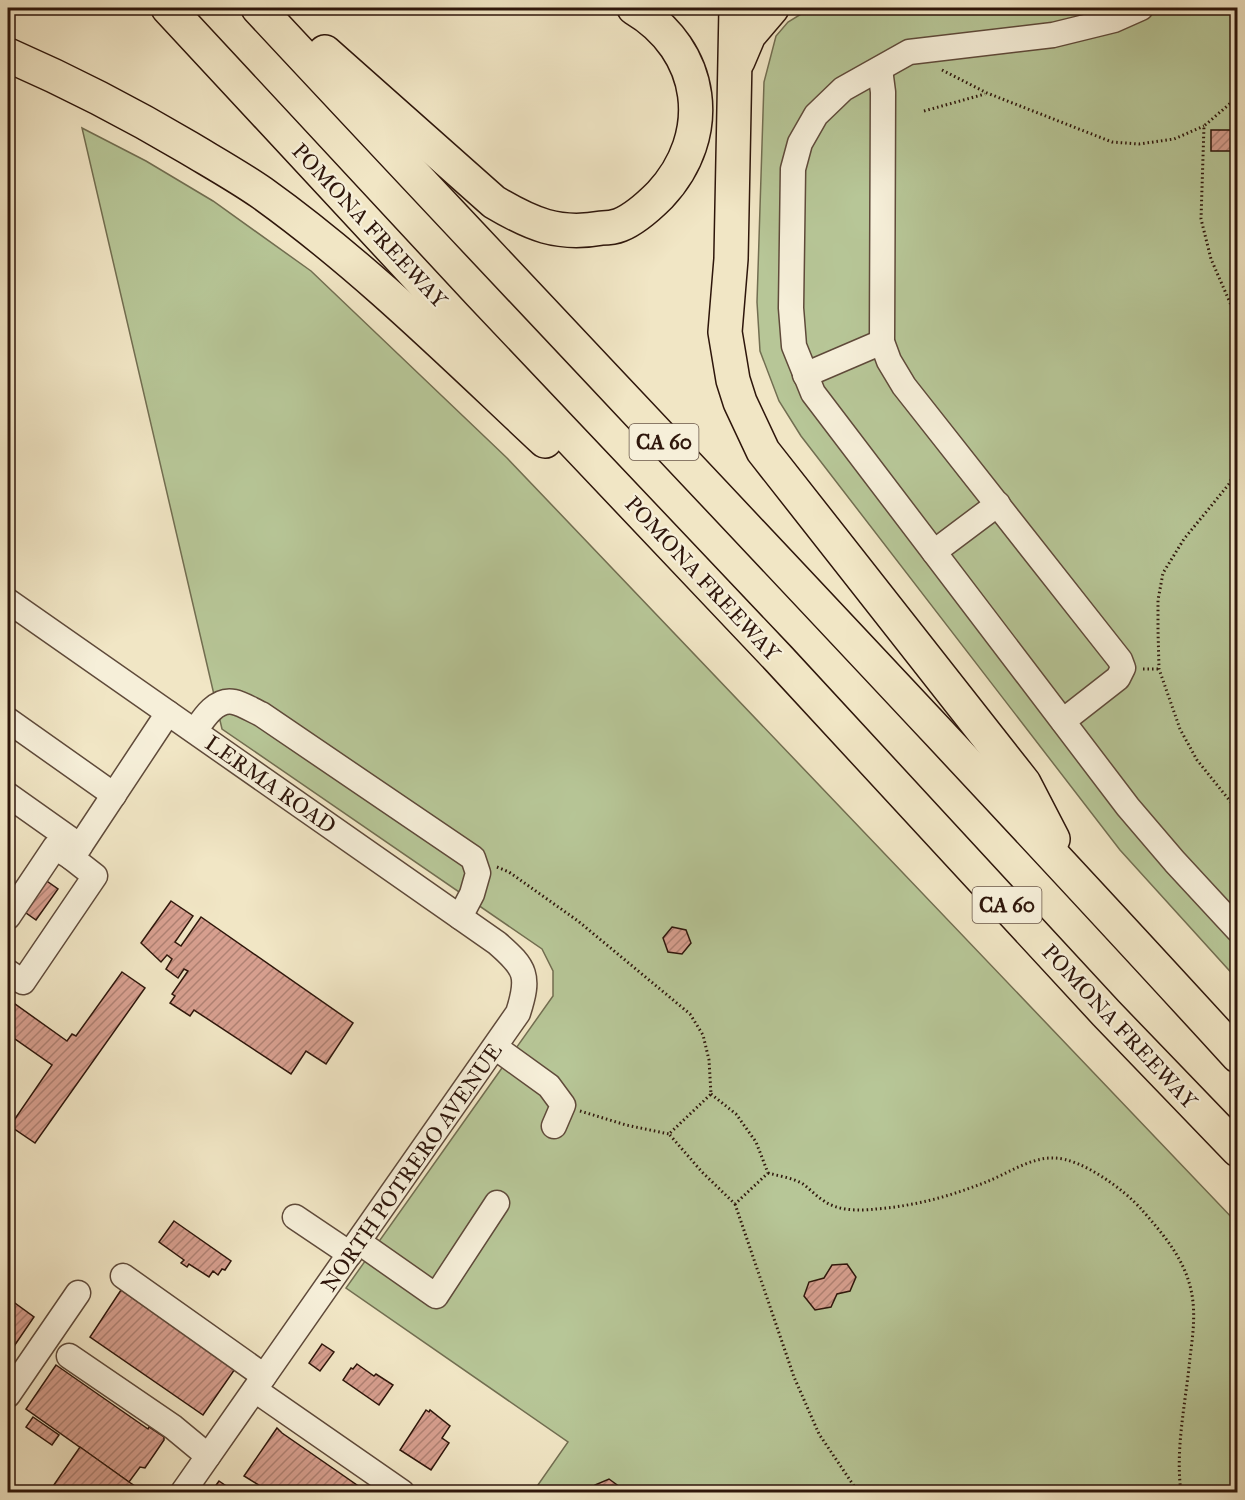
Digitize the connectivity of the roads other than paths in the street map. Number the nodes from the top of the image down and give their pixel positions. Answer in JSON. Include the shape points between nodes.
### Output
{"nodes":[{"id":1,"x":168,"y":8,"type":"edge"},
{"id":2,"x":258,"y":8,"type":"edge"},
{"id":3,"x":274,"y":8,"type":"edge"},
{"id":4,"x":634,"y":8,"type":"edge"},
{"id":5,"x":736,"y":8,"type":"edge"},
{"id":6,"x":772,"y":8,"type":"edge"},
{"id":7,"x":1141,"y":8,"type":"edge"},
{"id":8,"x":8,"y":55,"type":"edge"},
{"id":9,"x":735,"y":68,"type":"junction"},
{"id":10,"x":880,"y":69,"type":"junction"},
{"id":11,"x":882,"y":342,"type":"junction"},
{"id":12,"x":805,"y":375,"type":"junction"},
{"id":13,"x":998,"y":504,"type":"junction"},
{"id":14,"x":934,"y":552,"type":"junction"},
{"id":15,"x":8,"y":601,"type":"edge"},
{"id":16,"x":779,"y":659,"type":"junction"},
{"id":17,"x":168,"y":713,"type":"junction"},
{"id":18,"x":8,"y":720,"type":"edge"},
{"id":19,"x":1063,"y":721,"type":"junction"},
{"id":20,"x":195,"y":731,"type":"junction"},
{"id":21,"x":8,"y":795,"type":"edge"},
{"id":22,"x":114,"y":795,"type":"junction"},
{"id":23,"x":76,"y":852,"type":"junction"},
{"id":24,"x":1072,"y":875,"type":"junction"},
{"id":25,"x":8,"y":917,"type":"edge"},
{"id":26,"x":460,"y":917,"type":"junction"},
{"id":27,"x":1238,"y":930,"type":"edge"},
{"id":28,"x":8,"y":972,"type":"edge"},
{"id":29,"x":525,"y":977,"type":"joint"},
{"id":30,"x":495,"y":1047,"type":"junction"},
{"id":31,"x":1238,"y":1056,"type":"edge"},
{"id":32,"x":558,"y":1115,"type":"road end"},
{"id":33,"x":1238,"y":1150,"type":"edge"},
{"id":34,"x":497,"y":1203,"type":"dead end"},
{"id":35,"x":295,"y":1217,"type":"dead end"},
{"id":36,"x":355,"y":1248,"type":"junction"},
{"id":37,"x":123,"y":1276,"type":"dead end"},
{"id":38,"x":78,"y":1293,"type":"dead end"},
{"id":39,"x":69,"y":1356,"type":"dead end"},
{"id":40,"x":260,"y":1383,"type":"junction"},
{"id":41,"x":8,"y":1395,"type":"edge"},
{"id":42,"x":208,"y":1456,"type":"junction"},
{"id":43,"x":183,"y":1492,"type":"edge"},
{"id":44,"x":402,"y":1492,"type":"edge"}],
"edges":[{"from":1,"to":16,"type":"highway","name":"POMONA FREEWAY","number":"CA 60"},
{"from":2,"to":24,"type":"highway","number":"CA 60"},
{"from":3,"to":4,"type":"highway","via":[[494,202],[525,220],[561,230],[589,231],[620,226],[649,206],[673,180],[690,148],[696,94],[681,54],[650,17]]},
{"from":5,"to":9,"type":"highway"},
{"from":6,"to":9,"type":"highway","via":[[748,35]]},
{"from":7,"to":10,"type":"street","via":[[1114,20],[1053,36],[909,52]]},
{"from":8,"to":16,"type":"highway","via":[[88,91],[165,134],[241,179],[323,240],[391,297]]},
{"from":9,"to":24,"type":"highway","via":[[731,259],[725,332],[733,380],[749,426],[770,460],[1024,783]]},
{"from":10,"to":11,"type":"street"},
{"from":10,"to":12,"type":"street","via":[[843,90],[816,115],[800,143],[793,170],[791,308],[794,346]]},
{"from":11,"to":12,"type":"street"},
{"from":11,"to":13,"type":"street","via":[[904,386]]},
{"from":12,"to":14,"type":"street","via":[[813,393]]},
{"from":13,"to":14,"type":"street"},
{"from":13,"to":19,"type":"street","via":[[1123,668],[1118,678]]},
{"from":14,"to":19,"type":"street"},
{"from":15,"to":17,"type":"street","name":"LERMA ROAD"},
{"from":16,"to":33,"type":"highway","name":"POMONA FREEWAY","number":"CA 60"},
{"from":17,"to":20,"type":"street","name":"LERMA ROAD"},
{"from":17,"to":22,"type":"street"},
{"from":18,"to":22,"type":"street"},
{"from":19,"to":27,"type":"street","via":[[1128,807]]},
{"from":20,"to":26,"type":"street","name":"LERMA ROAD"},
{"from":20,"to":26,"type":"street","via":[[218,705],[233,701],[261,714],[473,858],[478,873]]},
{"from":21,"to":23,"type":"street"},
{"from":22,"to":23,"type":"street"},
{"from":23,"to":25,"type":"street","via":[[55,847]]},
{"from":23,"to":28,"type":"street","via":[[95,876],[23,982]]},
{"from":24,"to":31,"type":"highway","number":"CA 60"},
{"from":26,"to":29,"type":"street","name":"LERMA ROAD","via":[[517,960]]},
{"from":29,"to":30,"type":"street","name":"NORTH POTRERO AVENUE","via":[[518,1013]]},
{"from":30,"to":32,"type":"street","via":[[549,1086]]},
{"from":30,"to":36,"type":"street","name":"NORTH POTRERO AVENUE"},
{"from":34,"to":36,"type":"street","via":[[436,1296]]},
{"from":35,"to":36,"type":"street"},
{"from":36,"to":40,"type":"street","name":"NORTH POTRERO AVENUE"},
{"from":37,"to":40,"type":"street"},
{"from":38,"to":41,"type":"street"},
{"from":39,"to":42,"type":"street","via":[[173,1427]]},
{"from":40,"to":42,"type":"street","name":"NORTH POTRERO AVENUE"},
{"from":40,"to":44,"type":"street"},
{"from":42,"to":43,"type":"street","name":"NORTH POTRERO AVENUE"}]}
